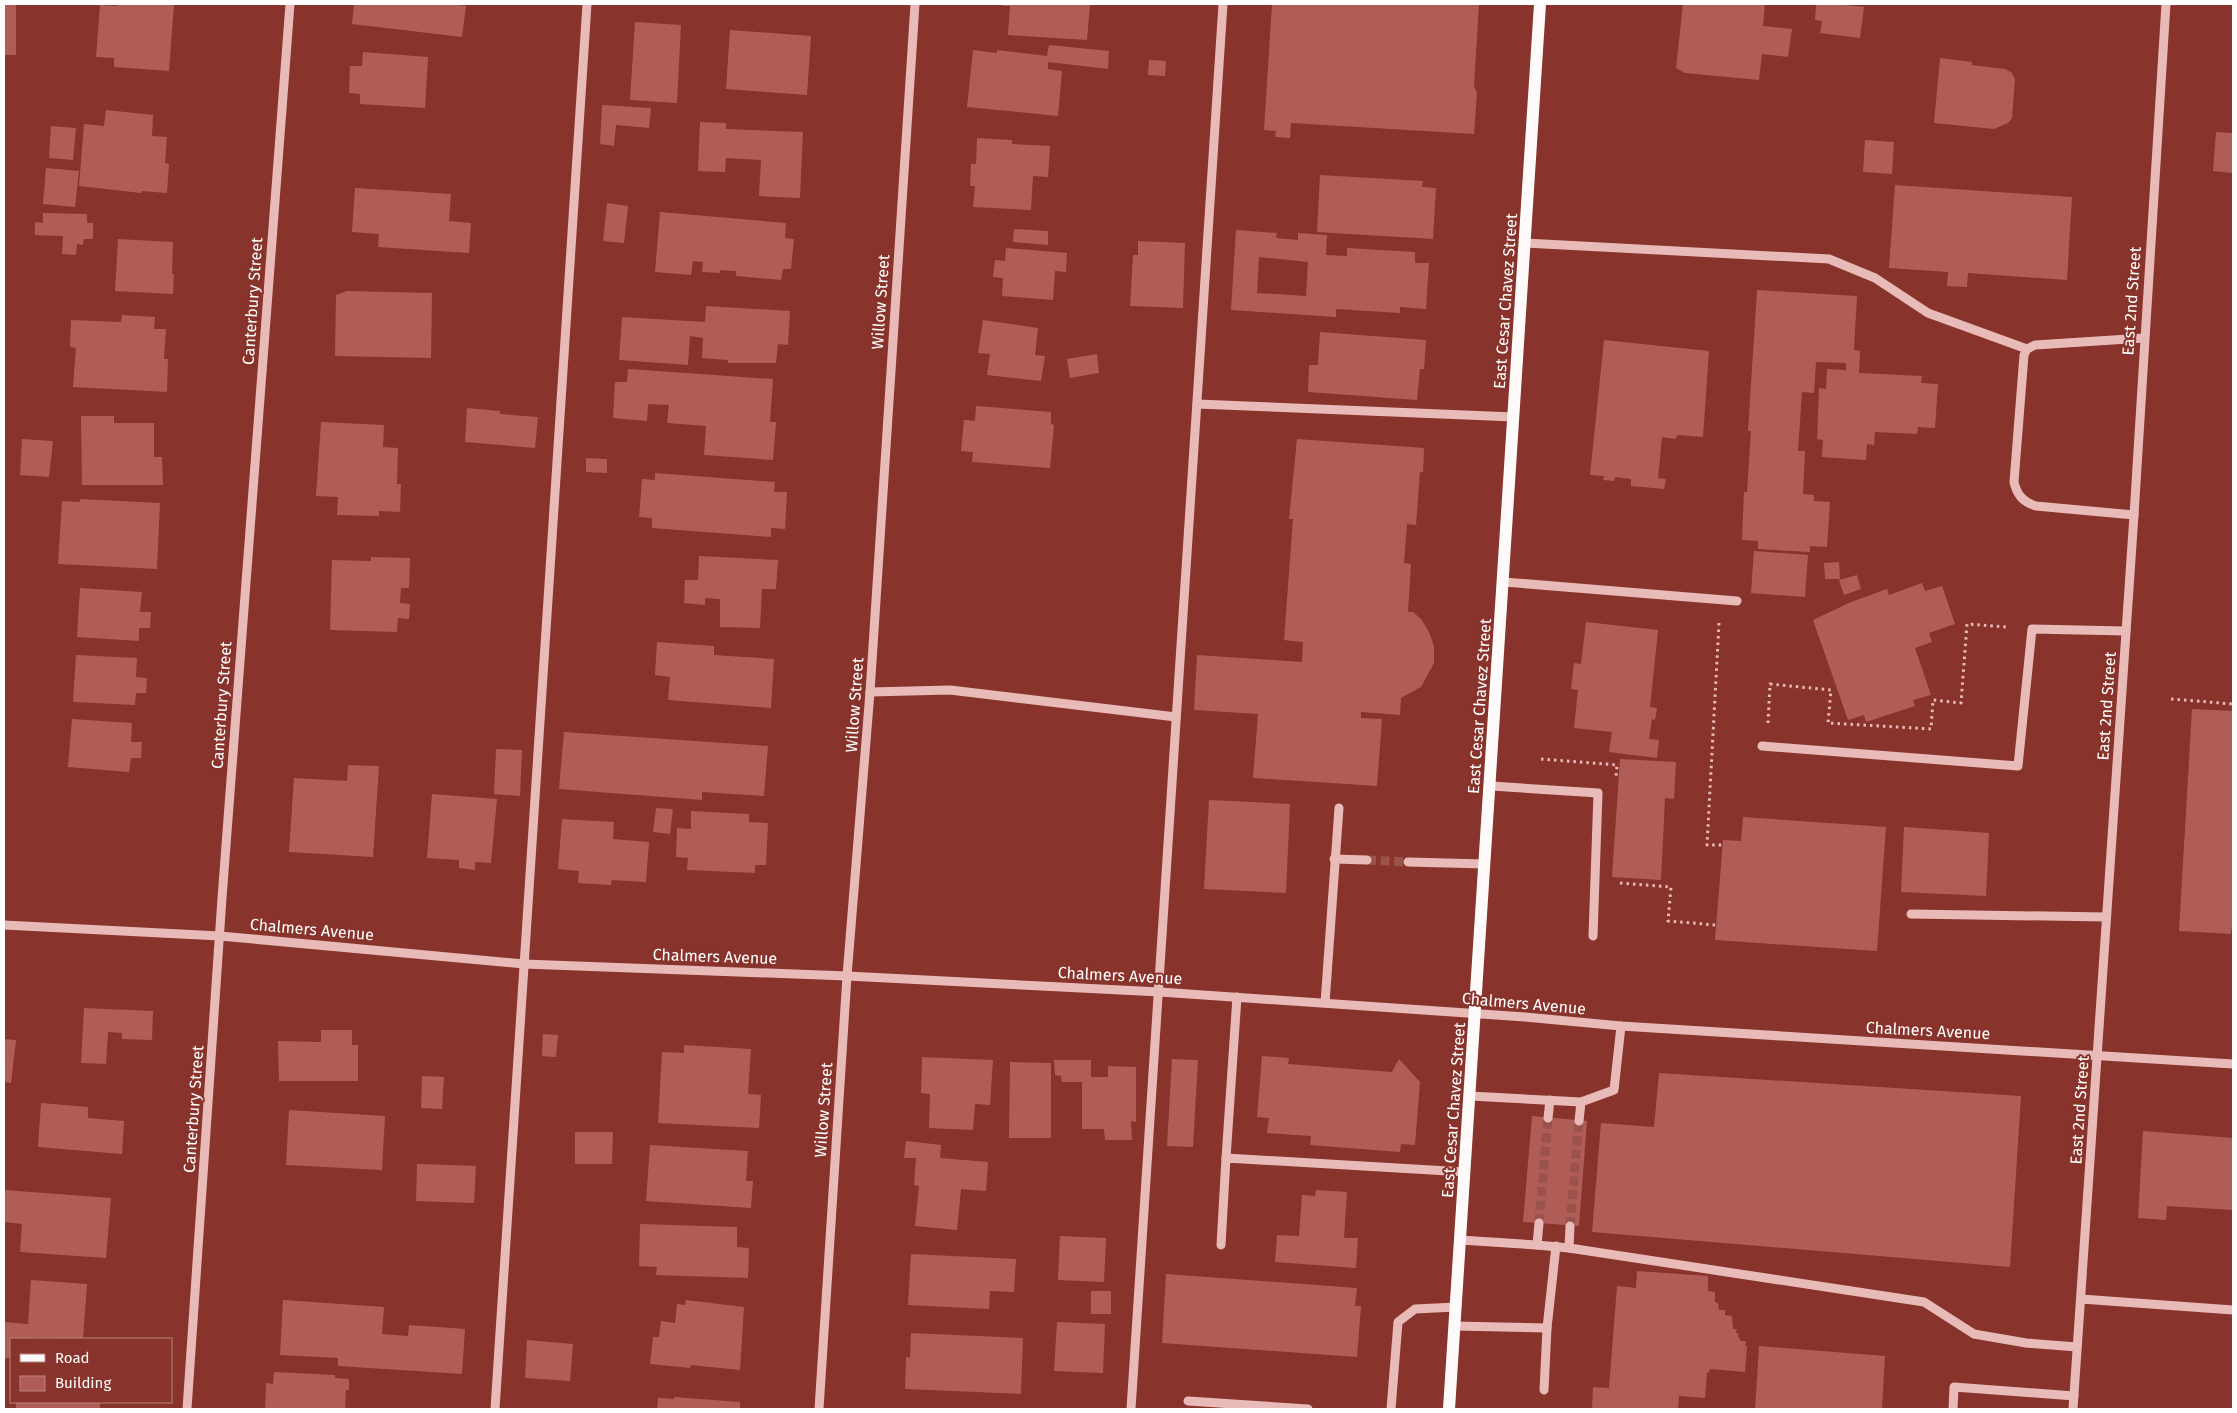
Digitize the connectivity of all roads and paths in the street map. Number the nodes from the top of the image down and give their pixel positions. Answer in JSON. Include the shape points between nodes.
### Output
{"nodes":[{"id":1,"x":290,"y":4,"type":"edge"},
{"id":2,"x":587,"y":4,"type":"edge"},
{"id":3,"x":914,"y":4,"type":"edge"},
{"id":4,"x":1223,"y":4,"type":"edge"},
{"id":5,"x":1540,"y":4,"type":"edge"},
{"id":6,"x":2166,"y":4,"type":"edge"},
{"id":7,"x":1525,"y":243,"type":"junction"},
{"id":8,"x":2144,"y":338,"type":"junction"},
{"id":9,"x":2027,"y":350,"type":"junction"},
{"id":10,"x":1197,"y":404,"type":"junction"},
{"id":11,"x":1514,"y":417,"type":"junction"},
{"id":12,"x":2134,"y":515,"type":"junction"},
{"id":13,"x":1504,"y":582,"type":"junction"},
{"id":14,"x":1720,"y":600,"type":"junction"},
{"id":15,"x":1737,"y":601,"type":"dead end"},
{"id":16,"x":2032,"y":629,"type":"junction"},
{"id":17,"x":2126,"y":631,"type":"junction"},
{"id":18,"x":870,"y":692,"type":"junction"},
{"id":19,"x":2171,"y":700,"type":"dead end"},
{"id":20,"x":2233,"y":704,"type":"edge"},
{"id":21,"x":1176,"y":717,"type":"junction"},
{"id":22,"x":1764,"y":746,"type":"joint"},
{"id":23,"x":1541,"y":759,"type":"dead end"},
{"id":24,"x":1616,"y":785,"type":"dead end"},
{"id":25,"x":1491,"y":786,"type":"junction"},
{"id":26,"x":1338,"y":808,"type":"dead end"},
{"id":27,"x":1722,"y":845,"type":"dead end"},
{"id":28,"x":1334,"y":859,"type":"junction"},
{"id":29,"x":1367,"y":860,"type":"tunnel mouth"},
{"id":30,"x":1408,"y":862,"type":"tunnel mouth"},
{"id":31,"x":1485,"y":864,"type":"junction"},
{"id":32,"x":1611,"y":882,"type":"dead end"},
{"id":33,"x":1911,"y":914,"type":"dead end"},
{"id":34,"x":2106,"y":917,"type":"junction"},
{"id":35,"x":1716,"y":925,"type":"dead end"},
{"id":36,"x":4,"y":926,"type":"edge"},
{"id":37,"x":220,"y":936,"type":"junction"},
{"id":38,"x":1593,"y":936,"type":"dead end"},
{"id":39,"x":524,"y":964,"type":"junction"},
{"id":40,"x":847,"y":976,"type":"junction"},
{"id":41,"x":1160,"y":992,"type":"junction"},
{"id":42,"x":1237,"y":997,"type":"junction"},
{"id":43,"x":1325,"y":1003,"type":"junction"},
{"id":44,"x":1476,"y":1014,"type":"junction"},
{"id":45,"x":1621,"y":1026,"type":"junction"},
{"id":46,"x":2098,"y":1056,"type":"junction"},
{"id":47,"x":2233,"y":1064,"type":"edge"},
{"id":48,"x":1470,"y":1096,"type":"junction"},
{"id":49,"x":1550,"y":1100,"type":"junction"},
{"id":50,"x":1581,"y":1102,"type":"junction"},
{"id":51,"x":1548,"y":1118,"type":"tunnel mouth"},
{"id":52,"x":1579,"y":1121,"type":"tunnel mouth"},
{"id":53,"x":1226,"y":1158,"type":"junction"},
{"id":54,"x":1465,"y":1172,"type":"junction"},
{"id":55,"x":1539,"y":1223,"type":"tunnel mouth"},
{"id":56,"x":1570,"y":1226,"type":"tunnel mouth"},
{"id":57,"x":1460,"y":1240,"type":"junction"},
{"id":58,"x":1221,"y":1245,"type":"dead end"},
{"id":59,"x":1537,"y":1245,"type":"junction"},
{"id":60,"x":1556,"y":1246,"type":"junction"},
{"id":61,"x":1569,"y":1248,"type":"junction"},
{"id":62,"x":2081,"y":1299,"type":"junction"},
{"id":63,"x":1456,"y":1307,"type":"junction"},
{"id":64,"x":2233,"y":1310,"type":"edge"},
{"id":65,"x":1454,"y":1326,"type":"junction"},
{"id":66,"x":1547,"y":1328,"type":"junction"},
{"id":67,"x":2078,"y":1347,"type":"junction"},
{"id":68,"x":1544,"y":1390,"type":"dead end"},
{"id":69,"x":2074,"y":1396,"type":"junction"},
{"id":70,"x":1188,"y":1401,"type":"dead end"},
{"id":71,"x":187,"y":1409,"type":"edge"},
{"id":72,"x":495,"y":1409,"type":"edge"},
{"id":73,"x":819,"y":1409,"type":"edge"},
{"id":74,"x":1131,"y":1409,"type":"edge"},
{"id":75,"x":1308,"y":1409,"type":"edge"},
{"id":76,"x":1391,"y":1409,"type":"edge"},
{"id":77,"x":1449,"y":1409,"type":"edge"},
{"id":78,"x":1953,"y":1409,"type":"edge"},
{"id":79,"x":2073,"y":1409,"type":"edge"}],
"edges":[{"from":1,"to":37,"type":"street","name":"Canterbury Street"},
{"from":2,"to":39,"type":"street"},
{"from":3,"to":18,"type":"street","name":"Willow Street"},
{"from":4,"to":10,"type":"street"},
{"from":5,"to":7,"type":"main road","name":"East Cesar Chavez Street"},
{"from":6,"to":8,"type":"street","name":"East 2nd Street"},
{"from":7,"to":9,"type":"street","via":[[1829,259],[1875,278],[1928,313]]},
{"from":7,"to":11,"type":"main road","name":"East Cesar Chavez Street"},
{"from":8,"to":9,"type":"street","via":[[2034,345]]},
{"from":8,"to":12,"type":"street","name":"East 2nd Street"},
{"from":9,"to":12,"type":"street","via":[[2014,482],[2017,493],[2025,503],[2036,506]]},
{"from":10,"to":11,"type":"street"},
{"from":10,"to":21,"type":"street"},
{"from":11,"to":13,"type":"main road","name":"East Cesar Chavez Street"},
{"from":12,"to":17,"type":"street","name":"East 2nd Street"},
{"from":13,"to":14,"type":"street"},
{"from":13,"to":25,"type":"main road","name":"East Cesar Chavez Street"},
{"from":14,"to":15,"type":"street"},
{"from":14,"to":27,"type":"path","via":[[1707,845]]},
{"from":16,"to":17,"type":"street"},
{"from":16,"to":22,"type":"street","via":[[2018,766]]},
{"from":16,"to":22,"type":"path","via":[[1968,624],[1961,703],[1933,700],[1931,730],[1828,723],[1831,690],[1770,684]]},
{"from":17,"to":34,"type":"street","name":"East 2nd Street"},
{"from":18,"to":21,"type":"street","via":[[950,690]]},
{"from":18,"to":40,"type":"street","name":"Willow Street"},
{"from":19,"to":20,"type":"path"},
{"from":21,"to":41,"type":"street"},
{"from":23,"to":24,"type":"path","via":[[1617,765]]},
{"from":25,"to":31,"type":"main road","name":"East Cesar Chavez Street"},
{"from":25,"to":38,"type":"street","via":[[1598,793]]},
{"from":26,"to":28,"type":"street"},
{"from":28,"to":29,"type":"street"},
{"from":28,"to":43,"type":"street"},
{"from":30,"to":31,"type":"street"},
{"from":31,"to":44,"type":"main road","name":"East Cesar Chavez Street"},
{"from":32,"to":35,"type":"path","via":[[1671,887],[1668,921]]},
{"from":33,"to":34,"type":"street"},
{"from":34,"to":46,"type":"street","name":"East 2nd Street"},
{"from":36,"to":37,"type":"street","name":"Chalmers Avenue"},
{"from":37,"to":39,"type":"street","name":"Chalmers Avenue"},
{"from":37,"to":71,"type":"street","name":"Canterbury Street"},
{"from":39,"to":40,"type":"street","name":"Chalmers Avenue"},
{"from":39,"to":72,"type":"street"},
{"from":40,"to":41,"type":"street","name":"Chalmers Avenue"},
{"from":40,"to":73,"type":"street","name":"Willow Street"},
{"from":41,"to":42,"type":"street","name":"Chalmers Avenue"},
{"from":41,"to":74,"type":"street"},
{"from":42,"to":43,"type":"street","name":"Chalmers Avenue"},
{"from":42,"to":53,"type":"street"},
{"from":43,"to":44,"type":"street","name":"Chalmers Avenue"},
{"from":44,"to":45,"type":"street","name":"Chalmers Avenue"},
{"from":44,"to":48,"type":"main road","name":"East Cesar Chavez Street"},
{"from":45,"to":46,"type":"street","name":"Chalmers Avenue"},
{"from":45,"to":50,"type":"street","via":[[1614,1090]]},
{"from":46,"to":47,"type":"street","name":"Chalmers Avenue"},
{"from":46,"to":62,"type":"street","name":"East 2nd Street"},
{"from":48,"to":49,"type":"street"},
{"from":48,"to":54,"type":"main road","name":"East Cesar Chavez Street"},
{"from":49,"to":50,"type":"street"},
{"from":49,"to":51,"type":"street"},
{"from":50,"to":52,"type":"street"},
{"from":53,"to":54,"type":"street"},
{"from":53,"to":58,"type":"street"},
{"from":54,"to":57,"type":"main road","name":"East Cesar Chavez Street"},
{"from":55,"to":59,"type":"street"},
{"from":56,"to":61,"type":"street"},
{"from":57,"to":59,"type":"street"},
{"from":57,"to":63,"type":"main road","name":"East Cesar Chavez Street"},
{"from":59,"to":60,"type":"street"},
{"from":60,"to":61,"type":"street"},
{"from":60,"to":66,"type":"street"},
{"from":61,"to":67,"type":"street","via":[[1924,1302],[1974,1334],[2026,1344]]},
{"from":62,"to":64,"type":"street"},
{"from":62,"to":67,"type":"street","name":"East 2nd Street"},
{"from":63,"to":65,"type":"main road","name":"East Cesar Chavez Street"},
{"from":63,"to":76,"type":"street","via":[[1415,1309],[1398,1322]]},
{"from":65,"to":66,"type":"street"},
{"from":65,"to":77,"type":"main road","name":"East Cesar Chavez Street"},
{"from":66,"to":68,"type":"street"},
{"from":67,"to":69,"type":"street","name":"East 2nd Street"},
{"from":69,"to":78,"type":"street","via":[[1954,1387]]},
{"from":69,"to":79,"type":"street","name":"East 2nd Street"},
{"from":70,"to":75,"type":"street"}]}
